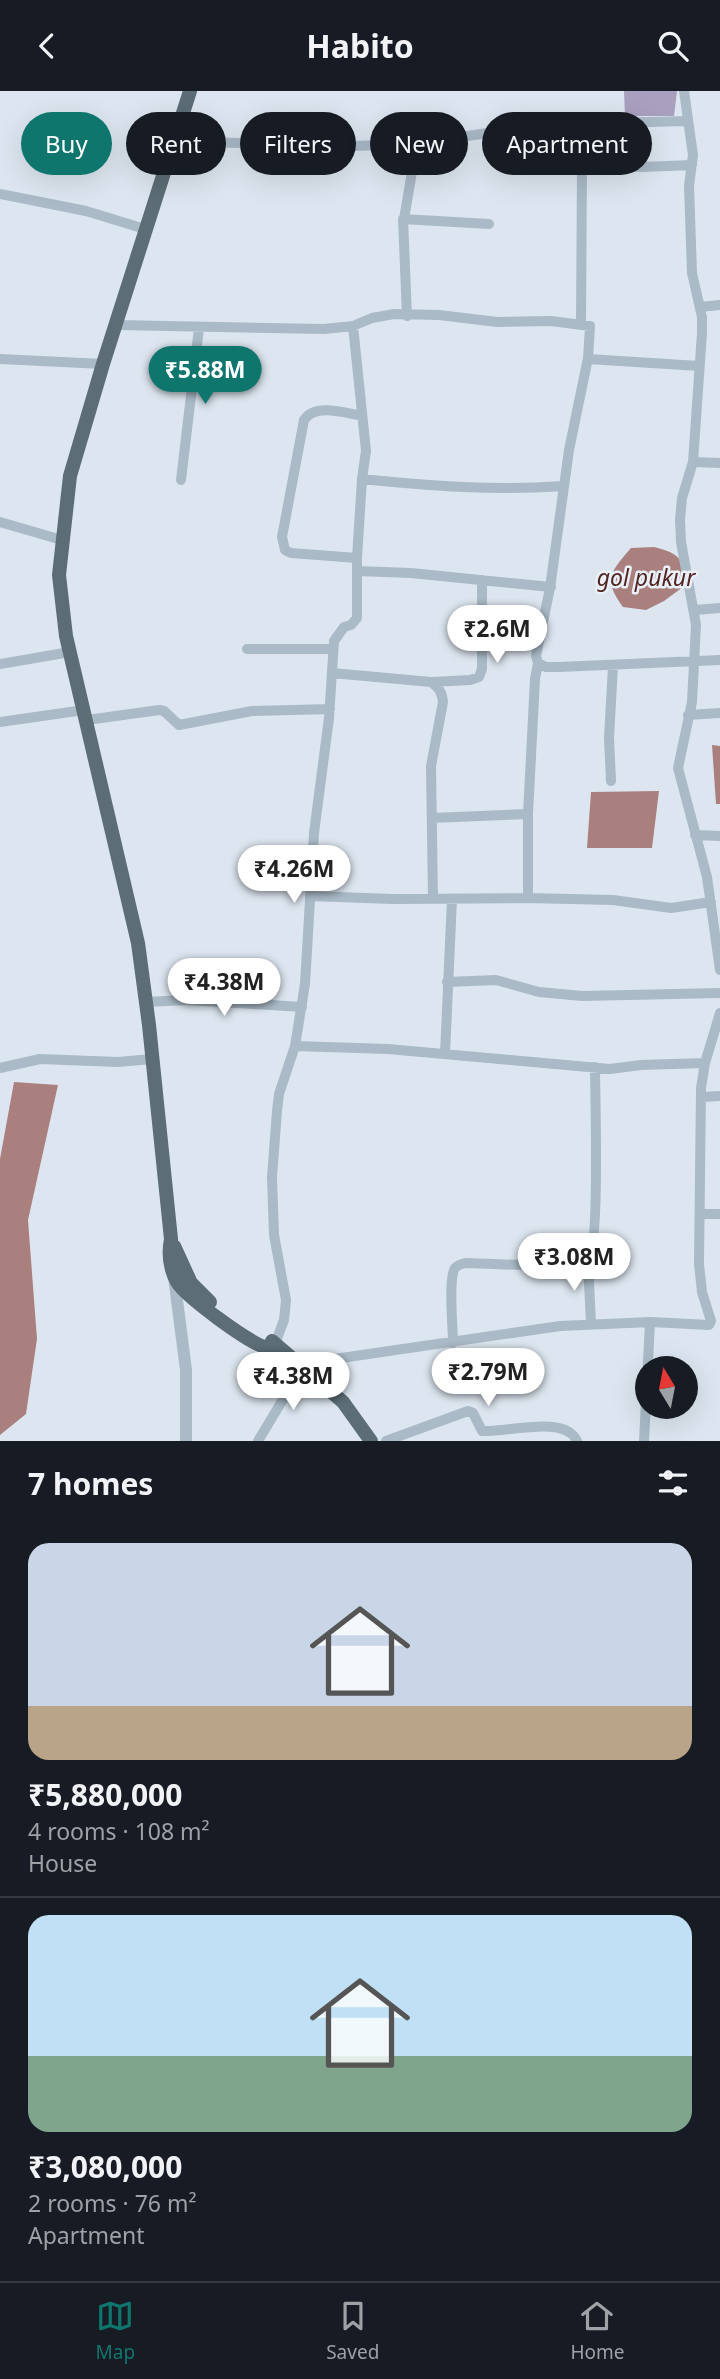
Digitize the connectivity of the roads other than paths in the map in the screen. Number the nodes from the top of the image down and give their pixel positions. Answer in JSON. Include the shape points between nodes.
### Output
{"nodes":[{"id":1,"x":190,"y":91,"type":"edge"},
{"id":2,"x":684,"y":91,"type":"edge"},
{"id":3,"x":183,"y":112,"type":"edge"},
{"id":4,"x":687,"y":121,"type":"junction"},
{"id":5,"x":468,"y":136,"type":"edge"},
{"id":6,"x":226,"y":143,"type":"edge"},
{"id":7,"x":370,"y":145,"type":"edge"},
{"id":8,"x":692,"y":165,"type":"junction"},
{"id":9,"x":163,"y":175,"type":"edge"},
{"id":10,"x":411,"y":175,"type":"edge"},
{"id":11,"x":0,"y":194,"type":"edge"},
{"id":12,"x":404,"y":219,"type":"junction"},
{"id":13,"x":489,"y":224,"type":"dead end"},
{"id":14,"x":145,"y":229,"type":"junction"},
{"id":15,"x":720,"y":305,"type":"edge"},
{"id":16,"x":700,"y":307,"type":"junction"},
{"id":17,"x":407,"y":316,"type":"junction"},
{"id":18,"x":116,"y":325,"type":"junction"},
{"id":19,"x":581,"y":325,"type":"junction"},
{"id":20,"x":353,"y":326,"type":"junction"},
{"id":21,"x":199,"y":328,"type":"junction"},
{"id":22,"x":0,"y":359,"type":"edge"},
{"id":23,"x":588,"y":359,"type":"junction"},
{"id":24,"x":103,"y":364,"type":"junction"},
{"id":25,"x":698,"y":366,"type":"junction"},
{"id":26,"x":362,"y":416,"type":"junction"},
{"id":27,"x":693,"y":462,"type":"junction"},
{"id":28,"x":720,"y":463,"type":"edge"},
{"id":29,"x":362,"y":479,"type":"junction"},
{"id":30,"x":181,"y":480,"type":"dead end"},
{"id":31,"x":564,"y":486,"type":"junction"},
{"id":32,"x":0,"y":522,"type":"edge"},
{"id":33,"x":62,"y":540,"type":"junction"},
{"id":34,"x":357,"y":558,"type":"junction"},
{"id":35,"x":357,"y":571,"type":"junction"},
{"id":36,"x":482,"y":580,"type":"junction"},
{"id":37,"x":551,"y":587,"type":"junction"},
{"id":38,"x":720,"y":608,"type":"edge"},
{"id":39,"x":695,"y":610,"type":"junction"},
{"id":40,"x":247,"y":649,"type":"dead end"},
{"id":41,"x":333,"y":649,"type":"junction"},
{"id":42,"x":70,"y":652,"type":"junction"},
{"id":43,"x":720,"y":660,"type":"edge"},
{"id":44,"x":693,"y":661,"type":"junction"},
{"id":45,"x":538,"y":663,"type":"junction"},
{"id":46,"x":0,"y":664,"type":"edge"},
{"id":47,"x":613,"y":666,"type":"junction"},
{"id":48,"x":332,"y":673,"type":"junction"},
{"id":49,"x":431,"y":682,"type":"junction"},
{"id":50,"x":330,"y":709,"type":"junction"},
{"id":51,"x":720,"y":712,"type":"edge"},
{"id":52,"x":85,"y":715,"type":"junction"},
{"id":53,"x":688,"y":715,"type":"junction"},
{"id":54,"x":0,"y":722,"type":"edge"},
{"id":55,"x":611,"y":781,"type":"dead end"},
{"id":56,"x":528,"y":814,"type":"junction"},
{"id":57,"x":432,"y":818,"type":"junction"},
{"id":58,"x":695,"y":835,"type":"junction"},
{"id":59,"x":720,"y":836,"type":"edge"},
{"id":60,"x":310,"y":896,"type":"junction"},
{"id":61,"x":528,"y":898,"type":"junction"},
{"id":62,"x":433,"y":899,"type":"junction"},
{"id":63,"x":452,"y":899,"type":"junction"},
{"id":64,"x":711,"y":902,"type":"junction"},
{"id":65,"x":720,"y":970,"type":"edge"},
{"id":66,"x":447,"y":982,"type":"junction"},
{"id":67,"x":720,"y":993,"type":"edge"},
{"id":68,"x":146,"y":1002,"type":"junction"},
{"id":69,"x":302,"y":1007,"type":"junction"},
{"id":70,"x":720,"y":1013,"type":"edge"},
{"id":71,"x":295,"y":1046,"type":"junction"},
{"id":72,"x":445,"y":1054,"type":"junction"},
{"id":73,"x":152,"y":1059,"type":"junction"},
{"id":74,"x":705,"y":1063,"type":"junction"},
{"id":75,"x":595,"y":1067,"type":"junction"},
{"id":76,"x":0,"y":1068,"type":"edge"},
{"id":77,"x":720,"y":1096,"type":"edge"},
{"id":78,"x":701,"y":1097,"type":"junction"},
{"id":79,"x":700,"y":1214,"type":"junction"},
{"id":80,"x":720,"y":1214,"type":"edge"},
{"id":81,"x":170,"y":1239,"type":"junction"},
{"id":82,"x":588,"y":1261,"type":"junction"},
{"id":83,"x":174,"y":1274,"type":"junction"},
{"id":84,"x":650,"y":1322,"type":"junction"},
{"id":85,"x":590,"y":1324,"type":"junction"},
{"id":86,"x":715,"y":1325,"type":"edge"},
{"id":87,"x":453,"y":1343,"type":"junction"},
{"id":88,"x":276,"y":1346,"type":"junction"},
{"id":89,"x":303,"y":1366,"type":"junction"},
{"id":90,"x":334,"y":1396,"type":"junction"},
{"id":91,"x":186,"y":1441,"type":"edge"},
{"id":92,"x":258,"y":1441,"type":"edge"},
{"id":93,"x":362,"y":1441,"type":"edge"},
{"id":94,"x":371,"y":1441,"type":"edge"},
{"id":95,"x":386,"y":1441,"type":"edge"},
{"id":96,"x":577,"y":1441,"type":"edge"},
{"id":97,"x":643,"y":1441,"type":"edge"}],
"edges":[{"from":1,"to":3,"type":"main road"},
{"from":2,"to":4,"type":"street"},
{"from":4,"to":5,"type":"street","via":[[572,124]]},
{"from":4,"to":8,"type":"street"},
{"from":6,"to":7,"type":"street"},
{"from":8,"to":16,"type":"street","via":[[692,273]]},
{"from":8,"to":19,"type":"street","via":[[582,165]]},
{"from":9,"to":14,"type":"main road"},
{"from":10,"to":12,"type":"street"},
{"from":11,"to":14,"type":"street","via":[[86,211]]},
{"from":12,"to":13,"type":"street"},
{"from":12,"to":17,"type":"street"},
{"from":14,"to":18,"type":"main road"},
{"from":15,"to":16,"type":"street"},
{"from":16,"to":25,"type":"street"},
{"from":17,"to":19,"type":"street"},
{"from":17,"to":20,"type":"street","via":[[384,315]]},
{"from":18,"to":21,"type":"street"},
{"from":18,"to":24,"type":"main road"},
{"from":19,"to":23,"type":"street","via":[[590,326]]},
{"from":20,"to":21,"type":"street"},
{"from":20,"to":26,"type":"street"},
{"from":21,"to":30,"type":"street"},
{"from":22,"to":24,"type":"street"},
{"from":23,"to":25,"type":"street"},
{"from":23,"to":31,"type":"street"},
{"from":24,"to":33,"type":"main road","via":[[70,476]]},
{"from":25,"to":27,"type":"street"},
{"from":26,"to":29,"type":"street","via":[[366,451]]},
{"from":26,"to":34,"type":"street","via":[[323,410],[307,414],[282,537],[290,553]]},
{"from":27,"to":28,"type":"street"},
{"from":27,"to":39,"type":"street","via":[[680,520]]},
{"from":29,"to":31,"type":"street","via":[[508,489]]},
{"from":29,"to":34,"type":"street"},
{"from":31,"to":37,"type":"street"},
{"from":32,"to":33,"type":"street"},
{"from":33,"to":42,"type":"main road","via":[[59,585]]},
{"from":34,"to":35,"type":"street"},
{"from":35,"to":36,"type":"street"},
{"from":35,"to":41,"type":"street","via":[[357,618],[338,633]]},
{"from":36,"to":37,"type":"street"},
{"from":36,"to":49,"type":"street","via":[[479,677]]},
{"from":37,"to":45,"type":"street"},
{"from":38,"to":39,"type":"street"},
{"from":39,"to":44,"type":"street"},
{"from":40,"to":41,"type":"street"},
{"from":41,"to":48,"type":"street"},
{"from":42,"to":46,"type":"street"},
{"from":42,"to":52,"type":"main road"},
{"from":43,"to":44,"type":"street"},
{"from":44,"to":47,"type":"street"},
{"from":44,"to":53,"type":"street"},
{"from":45,"to":47,"type":"street","via":[[546,667]]},
{"from":45,"to":56,"type":"street"},
{"from":47,"to":55,"type":"street"},
{"from":48,"to":49,"type":"street"},
{"from":48,"to":50,"type":"street"},
{"from":49,"to":57,"type":"street","via":[[443,702],[432,758]]},
{"from":50,"to":52,"type":"street","via":[[252,711],[179,725],[159,710]]},
{"from":50,"to":60,"type":"street"},
{"from":51,"to":53,"type":"street"},
{"from":52,"to":54,"type":"street"},
{"from":52,"to":68,"type":"main road","via":[[138,943]]},
{"from":53,"to":58,"type":"street","via":[[678,768]]},
{"from":56,"to":57,"type":"street"},
{"from":56,"to":61,"type":"street"},
{"from":57,"to":62,"type":"street"},
{"from":58,"to":59,"type":"street"},
{"from":58,"to":64,"type":"street"},
{"from":60,"to":62,"type":"street"},
{"from":60,"to":69,"type":"street"},
{"from":61,"to":63,"type":"street"},
{"from":61,"to":64,"type":"street","via":[[622,901],[671,908]]},
{"from":62,"to":63,"type":"street"},
{"from":63,"to":66,"type":"street"},
{"from":64,"to":65,"type":"street"},
{"from":66,"to":67,"type":"street","via":[[496,980],[540,992],[582,996]]},
{"from":66,"to":72,"type":"street"},
{"from":68,"to":69,"type":"street"},
{"from":68,"to":73,"type":"main road"},
{"from":69,"to":71,"type":"street"},
{"from":70,"to":74,"type":"street"},
{"from":71,"to":72,"type":"street"},
{"from":71,"to":88,"type":"street","via":[[279,1094],[275,1126],[274,1235],[286,1300]]},
{"from":72,"to":75,"type":"street"},
{"from":73,"to":76,"type":"street","via":[[40,1059]]},
{"from":73,"to":81,"type":"main road"},
{"from":74,"to":75,"type":"street"},
{"from":74,"to":78,"type":"street"},
{"from":75,"to":82,"type":"street","via":[[595,1225]]},
{"from":77,"to":78,"type":"street"},
{"from":78,"to":79,"type":"street"},
{"from":79,"to":80,"type":"street"},
{"from":79,"to":86,"type":"street","via":[[702,1292]]},
{"from":81,"to":83,"type":"main road"},
{"from":81,"to":88,"type":"main road","via":[[191,1283],[203,1296]]},
{"from":82,"to":85,"type":"street"},
{"from":82,"to":87,"type":"street","via":[[458,1265],[452,1282]]},
{"from":83,"to":88,"type":"main road","via":[[200,1305],[267,1348]]},
{"from":83,"to":91,"type":"street","via":[[186,1370]]},
{"from":84,"to":85,"type":"street"},
{"from":84,"to":86,"type":"street"},
{"from":84,"to":97,"type":"street"},
{"from":85,"to":87,"type":"street"},
{"from":87,"to":89,"type":"street"},
{"from":88,"to":89,"type":"main road"},
{"from":89,"to":90,"type":"main road"},
{"from":89,"to":92,"type":"street"},
{"from":90,"to":93,"type":"main road"},
{"from":90,"to":94,"type":"main road"},
{"from":95,"to":96,"type":"street","via":[[468,1411],[482,1431],[561,1428]]}]}
